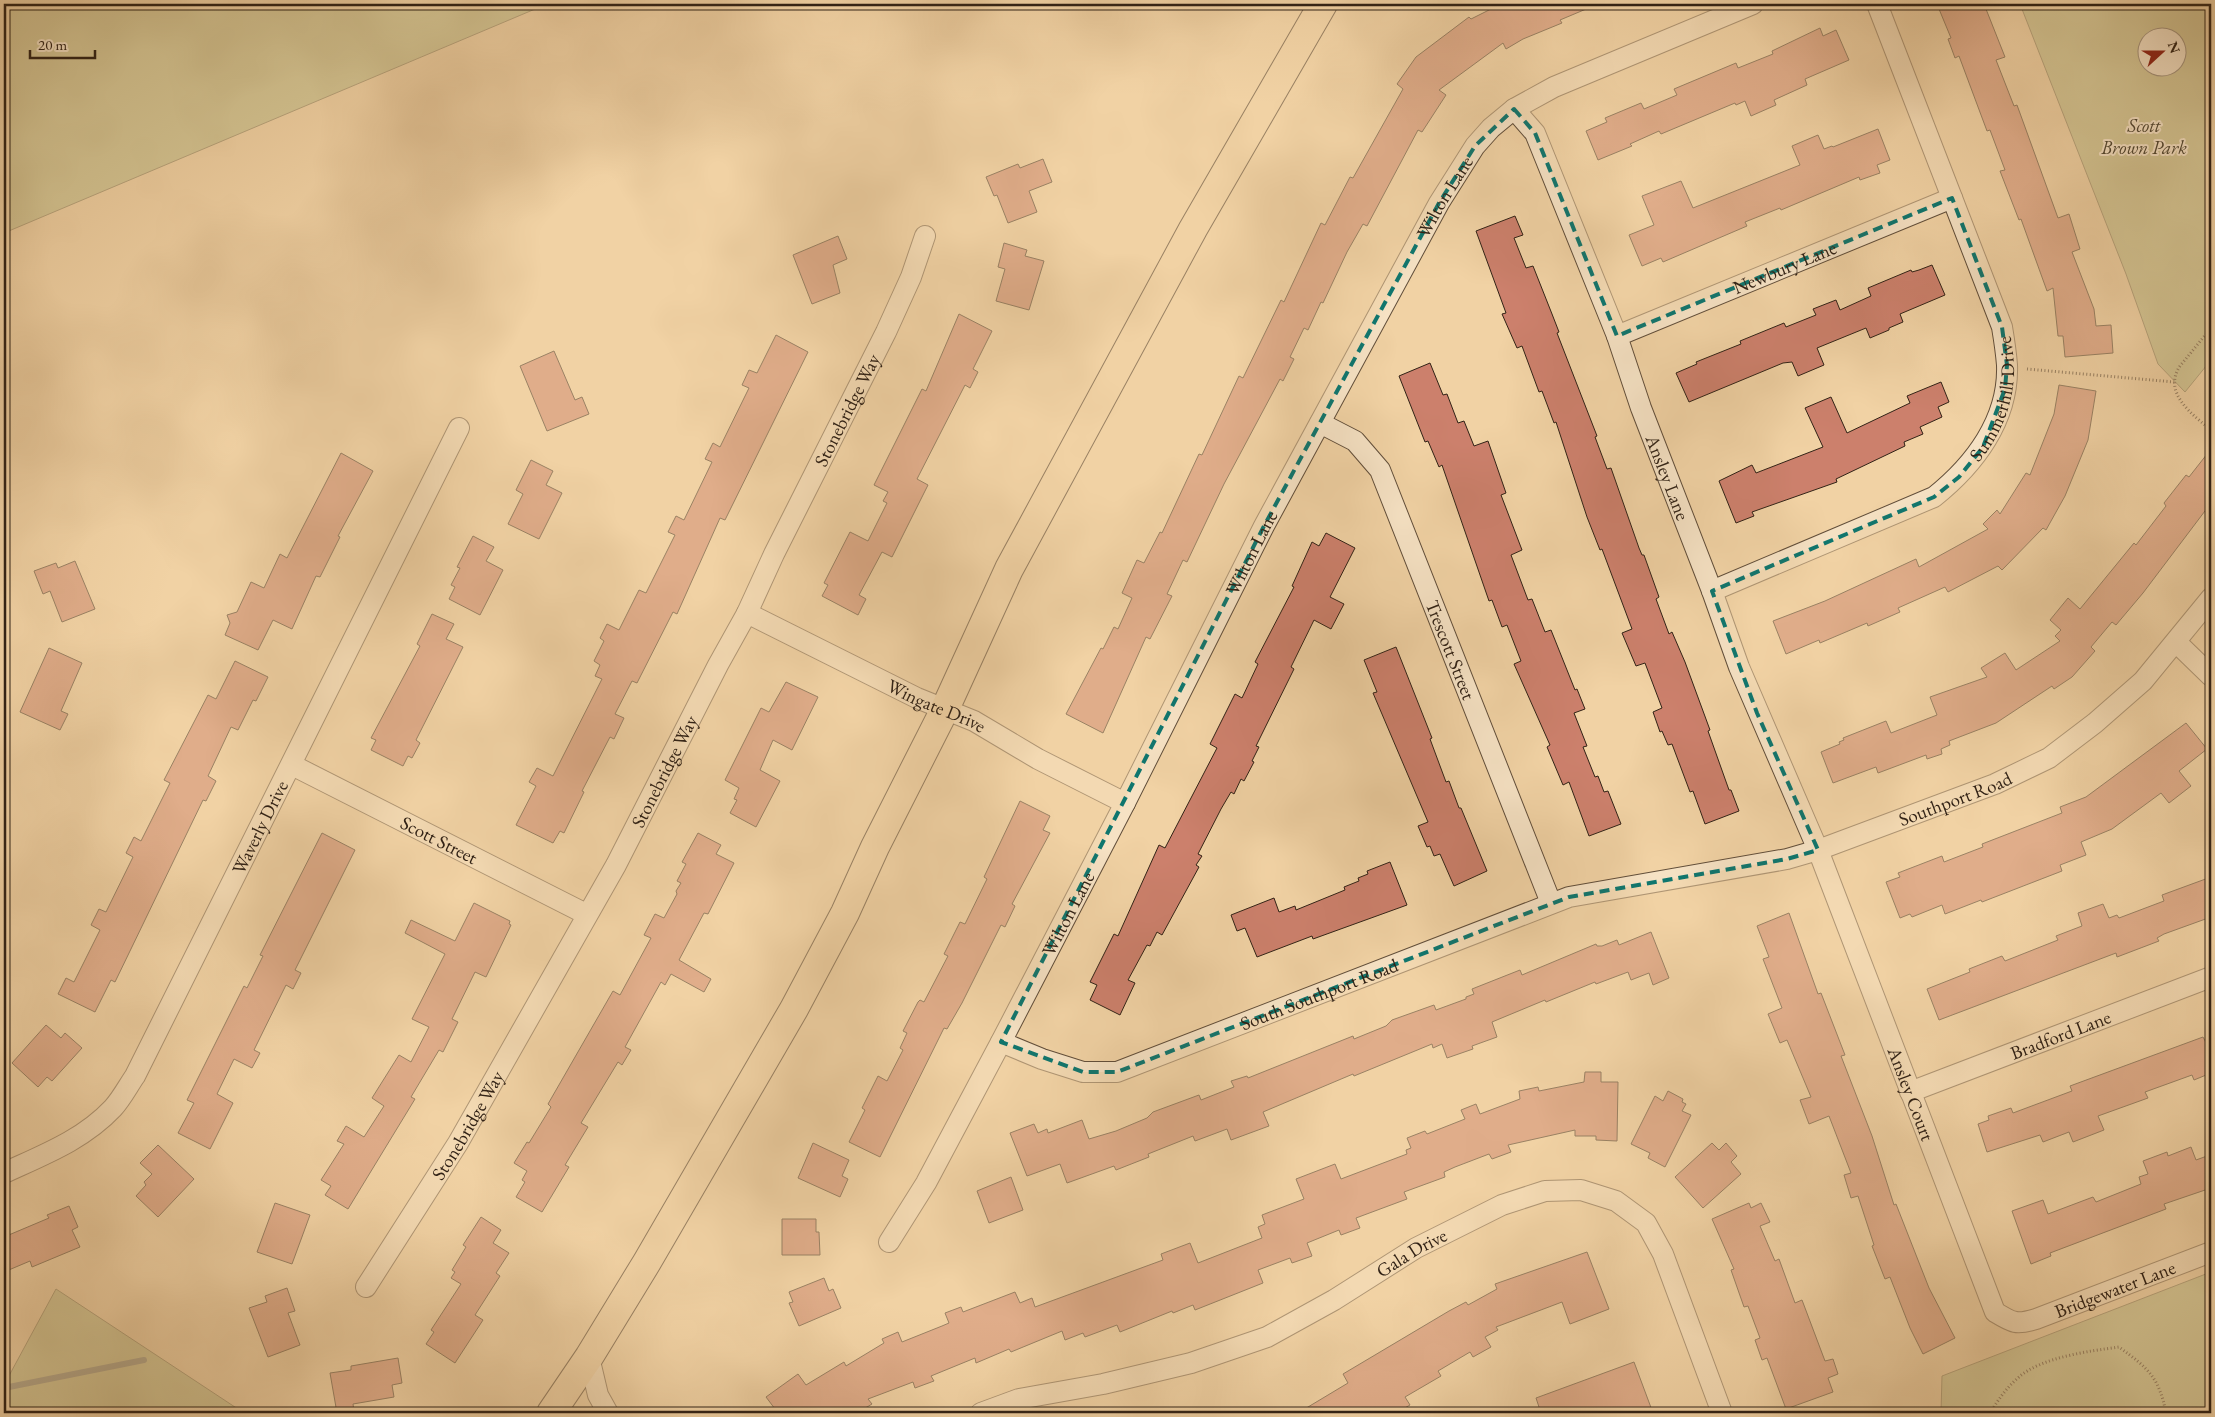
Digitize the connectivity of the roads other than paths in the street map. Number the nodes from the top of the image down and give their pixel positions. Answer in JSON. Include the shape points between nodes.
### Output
{"nodes":[{"id":1,"x":1323,"y":4,"type":"edge"},
{"id":2,"x":1753,"y":4,"type":"edge"},
{"id":3,"x":1877,"y":4,"type":"edge"},
{"id":4,"x":1514,"y":109,"type":"junction"},
{"id":5,"x":1952,"y":198,"type":"junction"},
{"id":6,"x":925,"y":236,"type":"dead end"},
{"id":7,"x":1617,"y":336,"type":"junction"},
{"id":8,"x":1320,"y":423,"type":"junction"},
{"id":9,"x":459,"y":428,"type":"dead end"},
{"id":10,"x":1712,"y":591,"type":"junction"},
{"id":11,"x":2211,"y":598,"type":"edge"},
{"id":12,"x":747,"y":613,"type":"junction"},
{"id":13,"x":2176,"y":642,"type":"junction"},
{"id":14,"x":2211,"y":676,"type":"edge"},
{"id":15,"x":944,"y":709,"type":"junction"},
{"id":16,"x":292,"y":765,"type":"junction"},
{"id":17,"x":1125,"y":803,"type":"junction"},
{"id":18,"x":1818,"y":850,"type":"junction"},
{"id":19,"x":1637,"y":885,"type":"joint"},
{"id":20,"x":1551,"y":903,"type":"junction"},
{"id":21,"x":586,"y":914,"type":"junction"},
{"id":22,"x":2211,"y":977,"type":"edge"},
{"id":23,"x":1001,"y":1042,"type":"junction"},
{"id":24,"x":1910,"y":1092,"type":"junction"},
{"id":25,"x":4,"y":1173,"type":"edge"},
{"id":26,"x":889,"y":1242,"type":"dead end"},
{"id":27,"x":2211,"y":1252,"type":"edge"},
{"id":28,"x":366,"y":1287,"type":"dead end"},
{"id":29,"x":2019,"y":1324,"type":"joint"},
{"id":30,"x":589,"y":1357,"type":"junction"},
{"id":31,"x":551,"y":1413,"type":"edge"},
{"id":32,"x":608,"y":1413,"type":"edge"},
{"id":33,"x":981,"y":1413,"type":"edge"},
{"id":34,"x":1722,"y":1413,"type":"edge"}],
"edges":[{"from":1,"to":15,"type":"main road","via":[[1193,230],[1009,569]]},
{"from":2,"to":4,"type":"street","name":"Wilton Lane","via":[[1554,87]]},
{"from":3,"to":5,"type":"street","name":"Summerhill Drive"},
{"from":4,"to":7,"type":"street","name":"Ansley Lane","via":[[1535,134]]},
{"from":4,"to":8,"type":"street","name":"Wilton Lane","via":[[1475,146],[1439,203]]},
{"from":5,"to":7,"type":"street","name":"Newbury Lane"},
{"from":5,"to":10,"type":"street","name":"Summerhill Drive","via":[[2002,327],[2007,367],[2000,411],[1983,447],[1959,477],[1934,497]]},
{"from":6,"to":12,"type":"street","name":"Stonebridge Way","via":[[886,332]]},
{"from":7,"to":10,"type":"street","name":"Ansley Lane","via":[[1641,408]]},
{"from":8,"to":17,"type":"street","name":"Wilton Lane","via":[[1264,526]]},
{"from":8,"to":20,"type":"street","name":"Trescott Street","via":[[1355,441],[1380,470]]},
{"from":9,"to":16,"type":"street","name":"Waverly Drive"},
{"from":10,"to":18,"type":"street","name":"Ansley Lane","via":[[1757,713],[1799,801]]},
{"from":11,"to":13,"type":"street","name":"Southport Road"},
{"from":12,"to":15,"type":"street","name":"Wingate Drive"},
{"from":12,"to":21,"type":"street","name":"Stonebridge Way","via":[[616,865]]},
{"from":13,"to":14,"type":"street"},
{"from":13,"to":18,"type":"street","name":"Southport Road","via":[[2143,681],[2049,758],[1995,784]]},
{"from":15,"to":17,"type":"street","name":"Wingate Drive","via":[[974,721],[1038,759]]},
{"from":15,"to":30,"type":"main road","via":[[845,913],[794,1009]]},
{"from":16,"to":21,"type":"street","name":"Scott Street"},
{"from":16,"to":25,"type":"street","name":"Waverly Drive","via":[[135,1076],[114,1106],[90,1130],[64,1146]]},
{"from":17,"to":23,"type":"street","name":"Wilton Lane"},
{"from":18,"to":19,"type":"street","name":"Southport Road","via":[[1787,859]]},
{"from":18,"to":24,"type":"street","name":"Ansley Court"},
{"from":19,"to":20,"type":"street","name":"South Southport Road"},
{"from":20,"to":23,"type":"street","name":"South Southport Road","via":[[1116,1072],[1083,1072]]},
{"from":21,"to":28,"type":"street","name":"Stonebridge Way","via":[[560,966],[458,1143]]},
{"from":22,"to":24,"type":"street","name":"Bradford Lane"},
{"from":23,"to":26,"type":"street","name":"Wilton Lane","via":[[926,1183]]},
{"from":24,"to":29,"type":"street","name":"Ansley Court","via":[[1995,1312]]},
{"from":27,"to":29,"type":"street","name":"Bridgewater Lane"},
{"from":30,"to":31,"type":"main road"},
{"from":30,"to":32,"type":"street","via":[[598,1395]]},
{"from":33,"to":34,"type":"street","name":"Gala Drive","via":[[1019,1399],[1104,1384],[1191,1363],[1266,1337],[1334,1300],[1416,1248],[1502,1205],[1545,1191],[1581,1190],[1616,1201],[1646,1223],[1663,1254]]}]}
